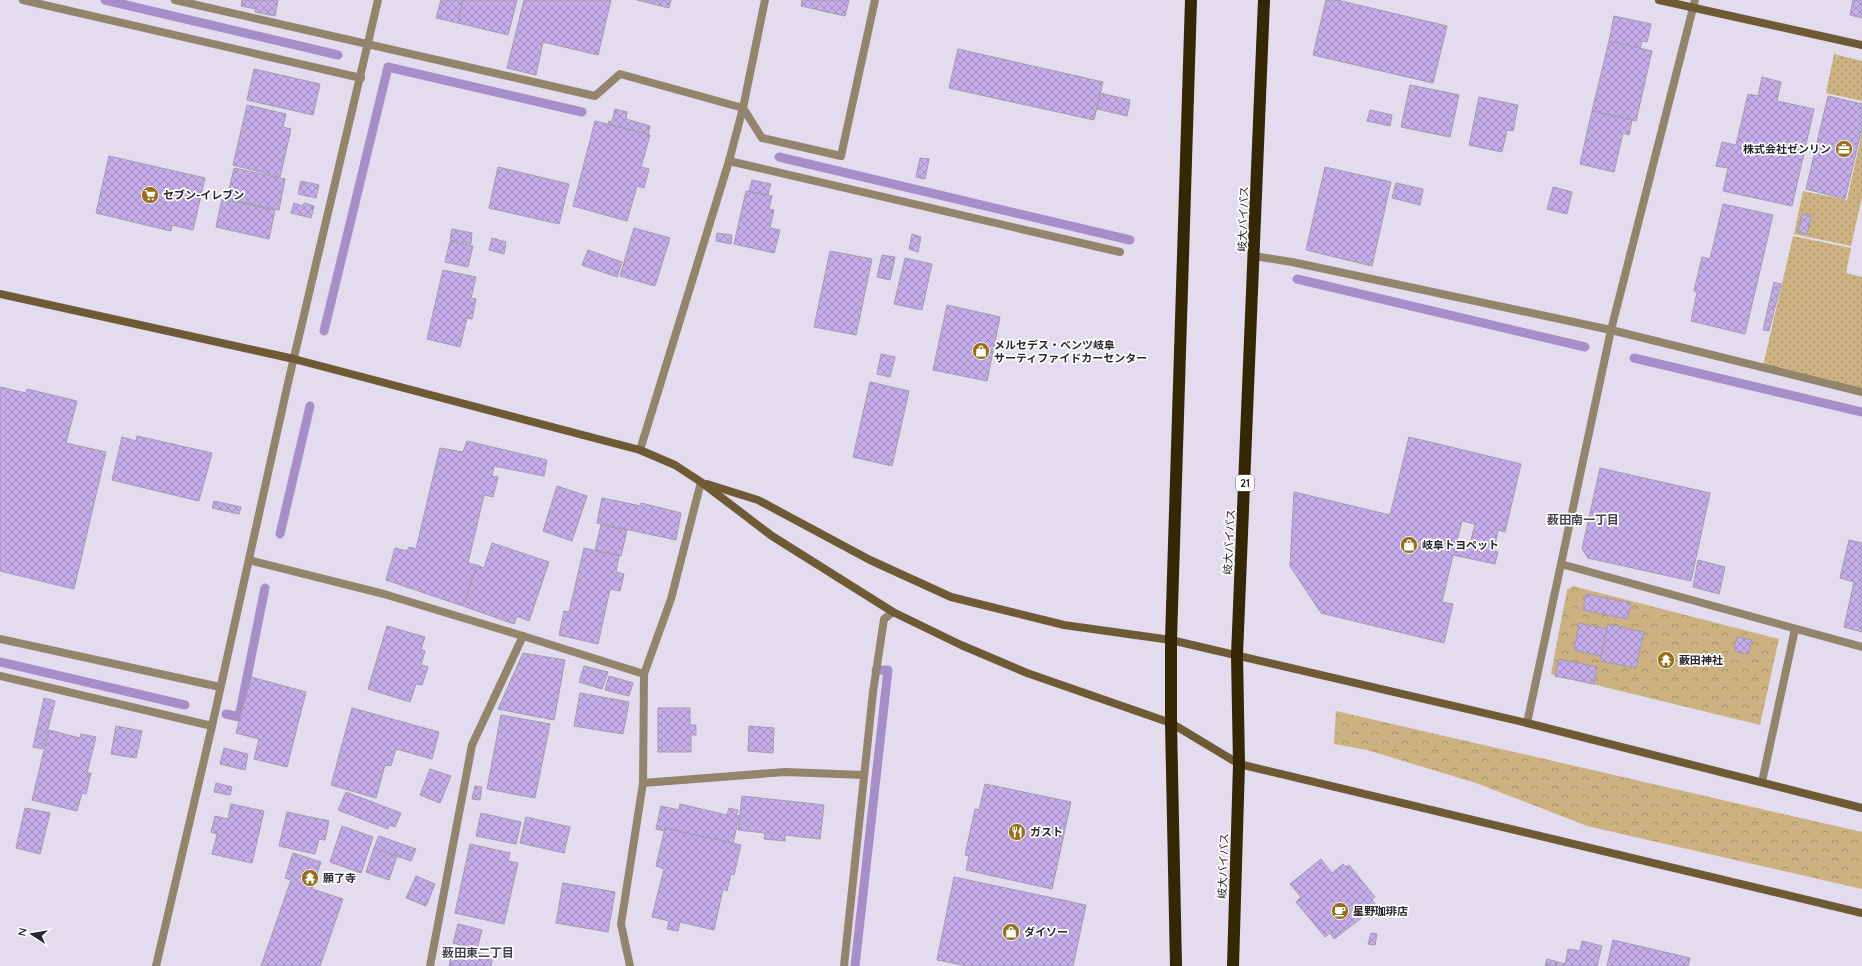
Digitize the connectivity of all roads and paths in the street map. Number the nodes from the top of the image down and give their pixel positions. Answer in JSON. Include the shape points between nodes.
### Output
{"nodes":[{"id":1,"x":23,"y":0,"type":"edge"},
{"id":2,"x":175,"y":0,"type":"edge"},
{"id":3,"x":378,"y":0,"type":"edge"},
{"id":4,"x":765,"y":0,"type":"edge"},
{"id":5,"x":875,"y":0,"type":"edge"},
{"id":6,"x":1191,"y":0,"type":"edge"},
{"id":7,"x":1264,"y":0,"type":"edge"},
{"id":8,"x":1659,"y":0,"type":"edge"},
{"id":9,"x":1694,"y":4,"type":"edge"},
{"id":10,"x":368,"y":44,"type":"junction"},
{"id":11,"x":1862,"y":45,"type":"edge"},
{"id":12,"x":361,"y":78,"type":"junction"},
{"id":13,"x":743,"y":108,"type":"junction"},
{"id":14,"x":729,"y":161,"type":"junction"},
{"id":15,"x":1120,"y":252,"type":"dead end"},
{"id":16,"x":1254,"y":256,"type":"junction"},
{"id":17,"x":0,"y":294,"type":"edge"},
{"id":18,"x":1612,"y":330,"type":"junction"},
{"id":19,"x":294,"y":359,"type":"junction"},
{"id":20,"x":1862,"y":392,"type":"edge"},
{"id":21,"x":640,"y":450,"type":"junction"},
{"id":22,"x":701,"y":482,"type":"junction"},
{"id":23,"x":249,"y":560,"type":"junction"},
{"id":24,"x":1561,"y":564,"type":"junction"},
{"id":25,"x":893,"y":612,"type":"junction"},
{"id":26,"x":1795,"y":629,"type":"junction"},
{"id":27,"x":522,"y":636,"type":"junction"},
{"id":28,"x":0,"y":639,"type":"edge"},
{"id":29,"x":1171,"y":640,"type":"junction"},
{"id":30,"x":1862,"y":647,"type":"edge"},
{"id":31,"x":1237,"y":655,"type":"junction"},
{"id":32,"x":644,"y":674,"type":"junction"},
{"id":33,"x":0,"y":676,"type":"edge"},
{"id":34,"x":220,"y":687,"type":"junction"},
{"id":35,"x":1171,"y":723,"type":"junction"},
{"id":36,"x":1527,"y":723,"type":"junction"},
{"id":37,"x":212,"y":726,"type":"junction"},
{"id":38,"x":1239,"y":764,"type":"junction"},
{"id":39,"x":864,"y":775,"type":"junction"},
{"id":40,"x":1762,"y":782,"type":"junction"},
{"id":41,"x":644,"y":783,"type":"junction"},
{"id":42,"x":1862,"y":808,"type":"edge"},
{"id":43,"x":1862,"y":913,"type":"edge"},
{"id":44,"x":156,"y":966,"type":"edge"},
{"id":45,"x":430,"y":966,"type":"edge"},
{"id":46,"x":630,"y":966,"type":"edge"},
{"id":47,"x":844,"y":966,"type":"edge"},
{"id":48,"x":1176,"y":966,"type":"edge"},
{"id":49,"x":1233,"y":966,"type":"edge"}],
"edges":[{"from":1,"to":12,"type":"street"},
{"from":2,"to":10,"type":"street"},
{"from":3,"to":10,"type":"street"},
{"from":4,"to":13,"type":"street"},
{"from":5,"to":13,"type":"street","via":[[841,156],[762,138]]},
{"from":6,"to":29,"type":"highway"},
{"from":7,"to":16,"type":"highway","name":"岐大バイパス","number":"21"},
{"from":8,"to":9,"type":"street"},
{"from":9,"to":11,"type":"street"},
{"from":9,"to":18,"type":"street"},
{"from":10,"to":12,"type":"street"},
{"from":10,"to":13,"type":"street","via":[[595,96],[620,74]]},
{"from":12,"to":19,"type":"street"},
{"from":13,"to":14,"type":"street"},
{"from":14,"to":15,"type":"street"},
{"from":14,"to":21,"type":"street"},
{"from":16,"to":18,"type":"street"},
{"from":16,"to":31,"type":"highway","name":"岐大バイパス","number":"21"},
{"from":17,"to":19,"type":"street"},
{"from":18,"to":20,"type":"street"},
{"from":18,"to":24,"type":"street"},
{"from":19,"to":21,"type":"street"},
{"from":19,"to":23,"type":"street"},
{"from":21,"to":22,"type":"street","via":[[675,465]]},
{"from":22,"to":25,"type":"street","via":[[772,536]]},
{"from":22,"to":29,"type":"street","via":[[758,500],[870,560],[951,597],[1064,625]]},
{"from":22,"to":32,"type":"street","via":[[671,599]]},
{"from":23,"to":27,"type":"street","via":[[384,594]]},
{"from":23,"to":34,"type":"street"},
{"from":24,"to":26,"type":"street"},
{"from":24,"to":36,"type":"street"},
{"from":25,"to":35,"type":"street","via":[[1027,673]]},
{"from":25,"to":39,"type":"street","via":[[884,619],[882,627]]},
{"from":26,"to":30,"type":"street"},
{"from":26,"to":40,"type":"street"},
{"from":27,"to":32,"type":"street"},
{"from":27,"to":45,"type":"street","via":[[472,745]]},
{"from":28,"to":34,"type":"street"},
{"from":29,"to":31,"type":"street"},
{"from":29,"to":35,"type":"highway"},
{"from":31,"to":36,"type":"street"},
{"from":31,"to":38,"type":"highway","name":"岐大バイパス","number":"21"},
{"from":32,"to":41,"type":"street"},
{"from":33,"to":37,"type":"street"},
{"from":34,"to":37,"type":"street"},
{"from":35,"to":38,"type":"street"},
{"from":35,"to":48,"type":"highway"},
{"from":36,"to":40,"type":"street"},
{"from":37,"to":44,"type":"street"},
{"from":38,"to":43,"type":"street"},
{"from":38,"to":49,"type":"highway","name":"岐大バイパス","number":"21"},
{"from":39,"to":41,"type":"street","via":[[785,772]]},
{"from":39,"to":47,"type":"street"},
{"from":40,"to":42,"type":"street"},
{"from":41,"to":46,"type":"street","via":[[621,924]]}]}
